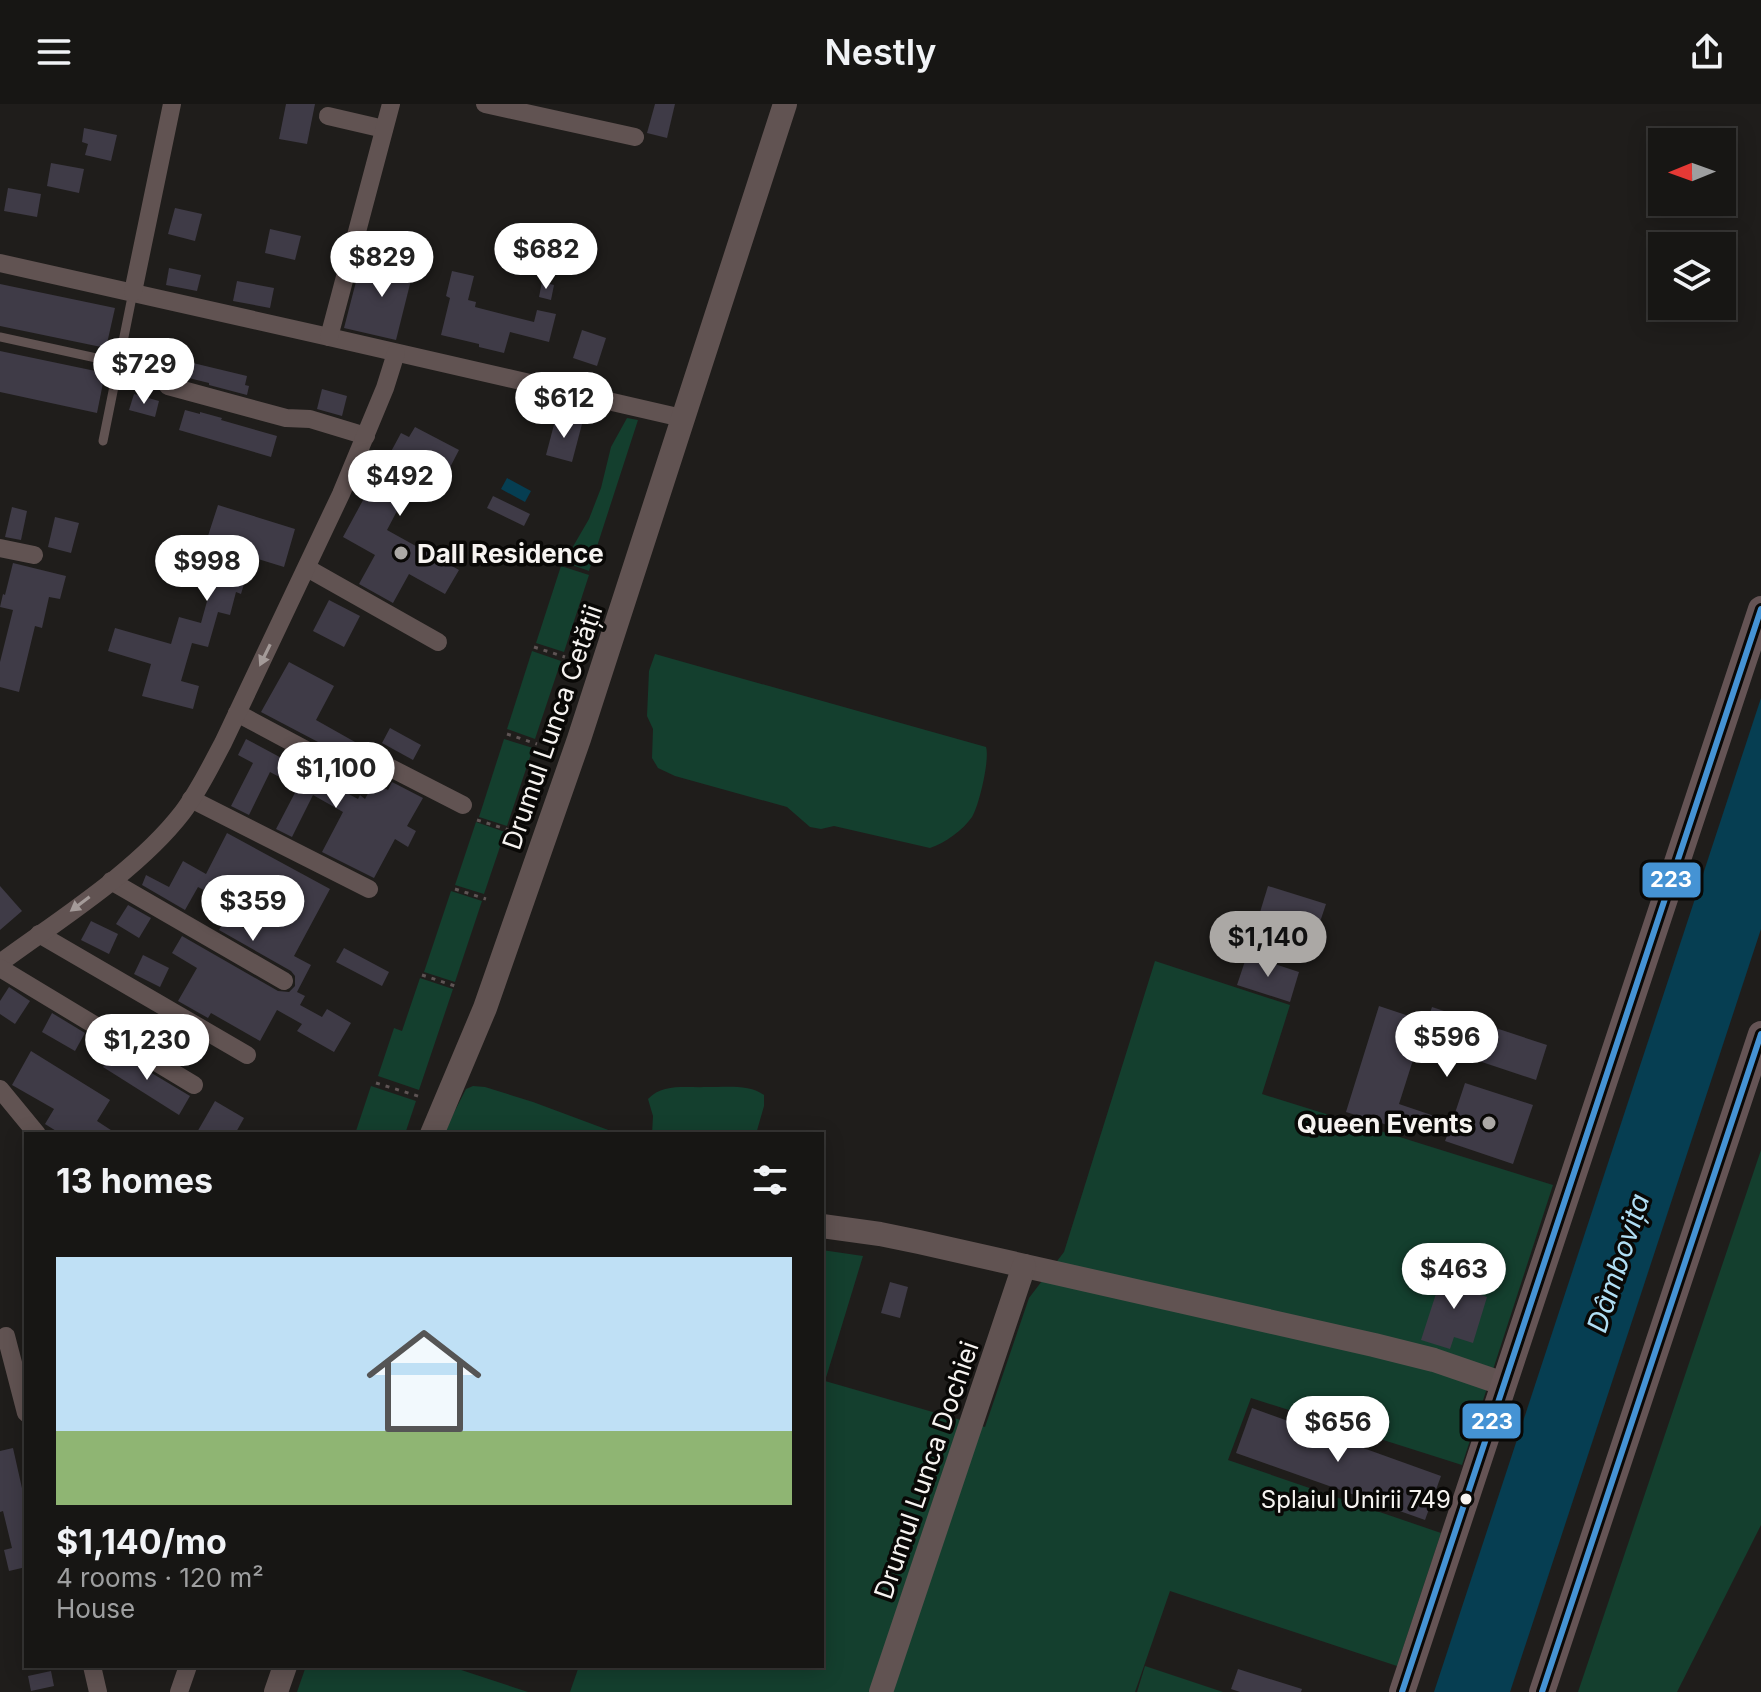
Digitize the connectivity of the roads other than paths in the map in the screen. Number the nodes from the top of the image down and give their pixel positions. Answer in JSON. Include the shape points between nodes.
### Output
{"nodes":[{"id":1,"x":172,"y":104,"type":"edge"},
{"id":2,"x":391,"y":104,"type":"edge"},
{"id":3,"x":485,"y":104,"type":"edge"},
{"id":4,"x":785,"y":104,"type":"edge"},
{"id":5,"x":328,"y":116,"type":"dead end"},
{"id":6,"x":384,"y":129,"type":"junction"},
{"id":7,"x":635,"y":137,"type":"dead end"},
{"id":8,"x":0,"y":263,"type":"edge"},
{"id":9,"x":133,"y":292,"type":"junction"},
{"id":10,"x":0,"y":337,"type":"edge"},
{"id":11,"x":329,"y":337,"type":"junction"},
{"id":12,"x":396,"y":353,"type":"junction"},
{"id":13,"x":119,"y":363,"type":"junction"},
{"id":14,"x":168,"y":386,"type":"dead end"},
{"id":15,"x":682,"y":418,"type":"junction"},
{"id":16,"x":366,"y":436,"type":"junction"},
{"id":17,"x":103,"y":441,"type":"dead end"},
{"id":18,"x":0,"y":548,"type":"edge"},
{"id":19,"x":34,"y":555,"type":"dead end"},
{"id":20,"x":307,"y":568,"type":"junction"},
{"id":21,"x":1761,"y":609,"type":"edge"},
{"id":22,"x":438,"y":642,"type":"dead end"},
{"id":23,"x":237,"y":713,"type":"junction"},
{"id":24,"x":191,"y":799,"type":"junction"},
{"id":25,"x":463,"y":805,"type":"dead end"},
{"id":26,"x":111,"y":881,"type":"junction"},
{"id":27,"x":369,"y":889,"type":"dead end"},
{"id":28,"x":39,"y":934,"type":"junction"},
{"id":29,"x":0,"y":965,"type":"edge"},
{"id":30,"x":284,"y":981,"type":"dead end"},
{"id":31,"x":1761,"y":1034,"type":"edge"},
{"id":32,"x":247,"y":1055,"type":"dead end"},
{"id":33,"x":194,"y":1085,"type":"dead end"},
{"id":34,"x":0,"y":1089,"type":"edge"},
{"id":35,"x":35,"y":1132,"type":"edge"},
{"id":36,"x":433,"y":1132,"type":"edge"},
{"id":37,"x":824,"y":1226,"type":"edge"},
{"id":38,"x":1024,"y":1266,"type":"junction"},
{"id":39,"x":24,"y":1333,"type":"edge"},
{"id":40,"x":3,"y":1336,"type":"edge"},
{"id":41,"x":1504,"y":1384,"type":"junction"},
{"id":42,"x":24,"y":1406,"type":"edge"},
{"id":43,"x":92,"y":1668,"type":"edge"},
{"id":44,"x":187,"y":1668,"type":"edge"},
{"id":45,"x":284,"y":1668,"type":"edge"},
{"id":46,"x":98,"y":1692,"type":"edge"},
{"id":47,"x":179,"y":1692,"type":"edge"},
{"id":48,"x":276,"y":1692,"type":"edge"},
{"id":49,"x":881,"y":1692,"type":"edge"},
{"id":50,"x":1402,"y":1692,"type":"edge"},
{"id":51,"x":1542,"y":1692,"type":"edge"}],
"edges":[{"from":1,"to":9,"type":"street"},
{"from":2,"to":6,"type":"street"},
{"from":3,"to":7,"type":"street"},
{"from":4,"to":15,"type":"street","name":"Drumul Lunca Cetății"},
{"from":5,"to":6,"type":"street"},
{"from":6,"to":11,"type":"street"},
{"from":8,"to":9,"type":"street"},
{"from":9,"to":11,"type":"street"},
{"from":9,"to":13,"type":"lane"},
{"from":10,"to":13,"type":"lane"},
{"from":11,"to":12,"type":"street"},
{"from":12,"to":15,"type":"street"},
{"from":12,"to":16,"type":"street"},
{"from":13,"to":17,"type":"lane"},
{"from":14,"to":16,"type":"street"},
{"from":15,"to":36,"type":"street","name":"Drumul Lunca Cetății","via":[[525,896]]},
{"from":16,"to":20,"type":"street"},
{"from":18,"to":19,"type":"street"},
{"from":20,"to":22,"type":"street"},
{"from":20,"to":23,"type":"street","one_way":true},
{"from":21,"to":41,"type":"main road"},
{"from":23,"to":24,"type":"street"},
{"from":23,"to":25,"type":"street","via":[[351,774],[362,776],[381,763]]},
{"from":24,"to":26,"type":"street","via":[[163,835]]},
{"from":24,"to":27,"type":"street"},
{"from":26,"to":28,"type":"street","one_way":true},
{"from":26,"to":30,"type":"street"},
{"from":28,"to":29,"type":"street"},
{"from":28,"to":32,"type":"street"},
{"from":29,"to":33,"type":"street"},
{"from":31,"to":51,"type":"main road"},
{"from":34,"to":35,"type":"street"},
{"from":37,"to":38,"type":"street"},
{"from":38,"to":41,"type":"street","via":[[1406,1352]]},
{"from":38,"to":49,"type":"street","name":"Drumul Lunca Dochiei"},
{"from":39,"to":40,"type":"street"},
{"from":40,"to":42,"type":"street"},
{"from":41,"to":50,"type":"main road"},
{"from":43,"to":46,"type":"street"},
{"from":44,"to":47,"type":"street"},
{"from":45,"to":48,"type":"street"}]}
